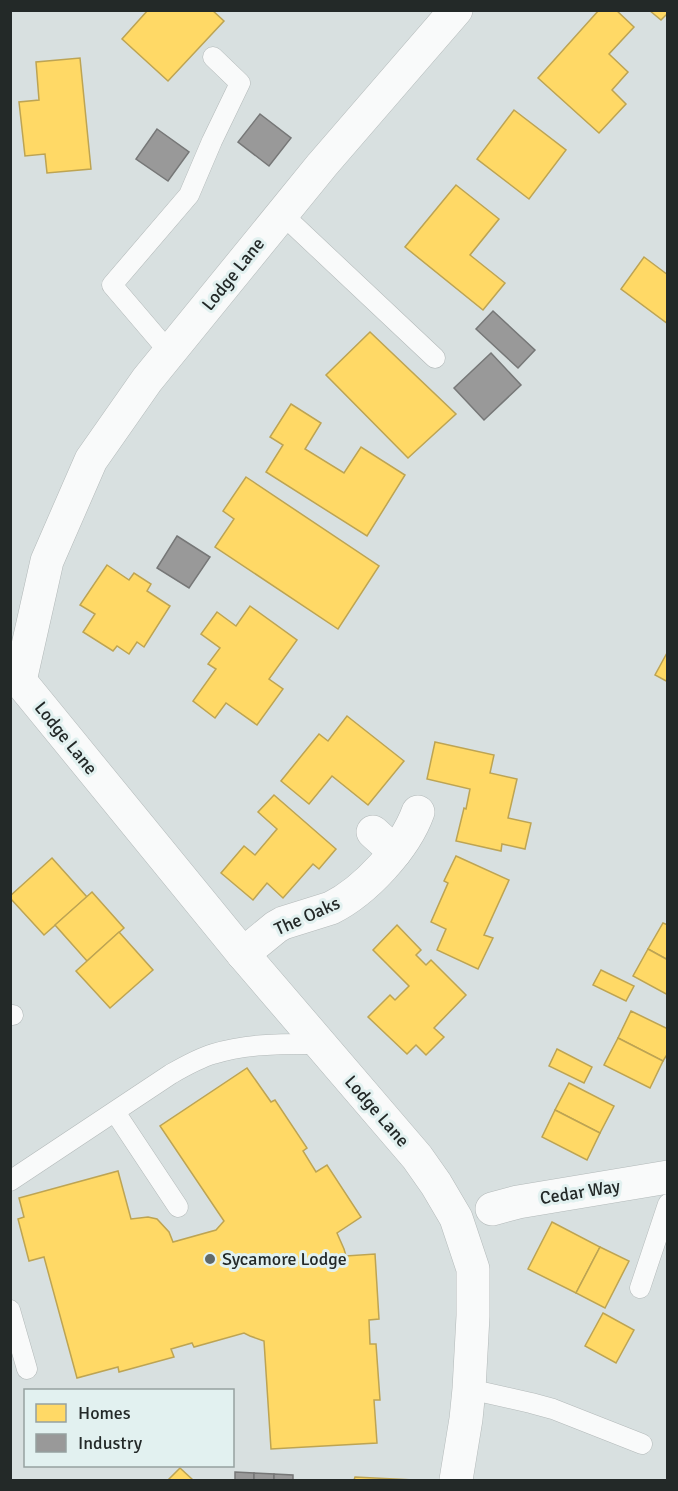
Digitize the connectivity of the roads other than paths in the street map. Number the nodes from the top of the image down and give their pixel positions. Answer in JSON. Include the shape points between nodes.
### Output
{"nodes":[{"id":1,"x":456,"y":10,"type":"edge"},
{"id":2,"x":213,"y":57,"type":"dead end"},
{"id":3,"x":282,"y":214,"type":"junction"},
{"id":4,"x":170,"y":353,"type":"junction"},
{"id":5,"x":435,"y":358,"type":"dead end"},
{"id":6,"x":15,"y":676,"type":"edge"},
{"id":7,"x":418,"y":812,"type":"dead end"},
{"id":8,"x":243,"y":954,"type":"junction"},
{"id":9,"x":320,"y":1044,"type":"junction"},
{"id":10,"x":115,"y":1112,"type":"junction"},
{"id":11,"x":668,"y":1177,"type":"edge"},
{"id":12,"x":10,"y":1181,"type":"edge"},
{"id":13,"x":668,"y":1204,"type":"edge"},
{"id":14,"x":178,"y":1207,"type":"dead end"},
{"id":15,"x":492,"y":1209,"type":"dead end"},
{"id":16,"x":640,"y":1288,"type":"dead end"},
{"id":17,"x":10,"y":1310,"type":"edge"},
{"id":18,"x":27,"y":1369,"type":"dead end"},
{"id":19,"x":469,"y":1389,"type":"junction"},
{"id":20,"x":642,"y":1444,"type":"dead end"},
{"id":21,"x":456,"y":1480,"type":"edge"}],
"edges":[{"from":1,"to":3,"type":"street","name":"Lodge Lane"},
{"from":2,"to":4,"type":"lane","via":[[240,83],[189,195],[112,285]]},
{"from":3,"to":4,"type":"street","name":"Lodge Lane"},
{"from":3,"to":5,"type":"lane"},
{"from":4,"to":6,"type":"street","name":"Lodge Lane","via":[[91,460],[47,561]]},
{"from":6,"to":8,"type":"street","name":"Lodge Lane"},
{"from":7,"to":8,"type":"street","name":"The Oaks","via":[[410,830],[384,842],[370,880],[337,905],[276,927]]},
{"from":8,"to":9,"type":"street","name":"Lodge Lane"},
{"from":9,"to":10,"type":"lane","via":[[235,1048],[212,1054],[171,1074]]},
{"from":9,"to":19,"type":"street","name":"Lodge Lane","via":[[417,1157],[456,1218],[473,1269]]},
{"from":10,"to":12,"type":"lane"},
{"from":10,"to":14,"type":"lane"},
{"from":11,"to":15,"type":"street","name":"Cedar Way"},
{"from":13,"to":16,"type":"lane"},
{"from":17,"to":18,"type":"lane"},
{"from":19,"to":20,"type":"lane","via":[[553,1409]]},
{"from":19,"to":21,"type":"street","name":"Lodge Lane"}]}
